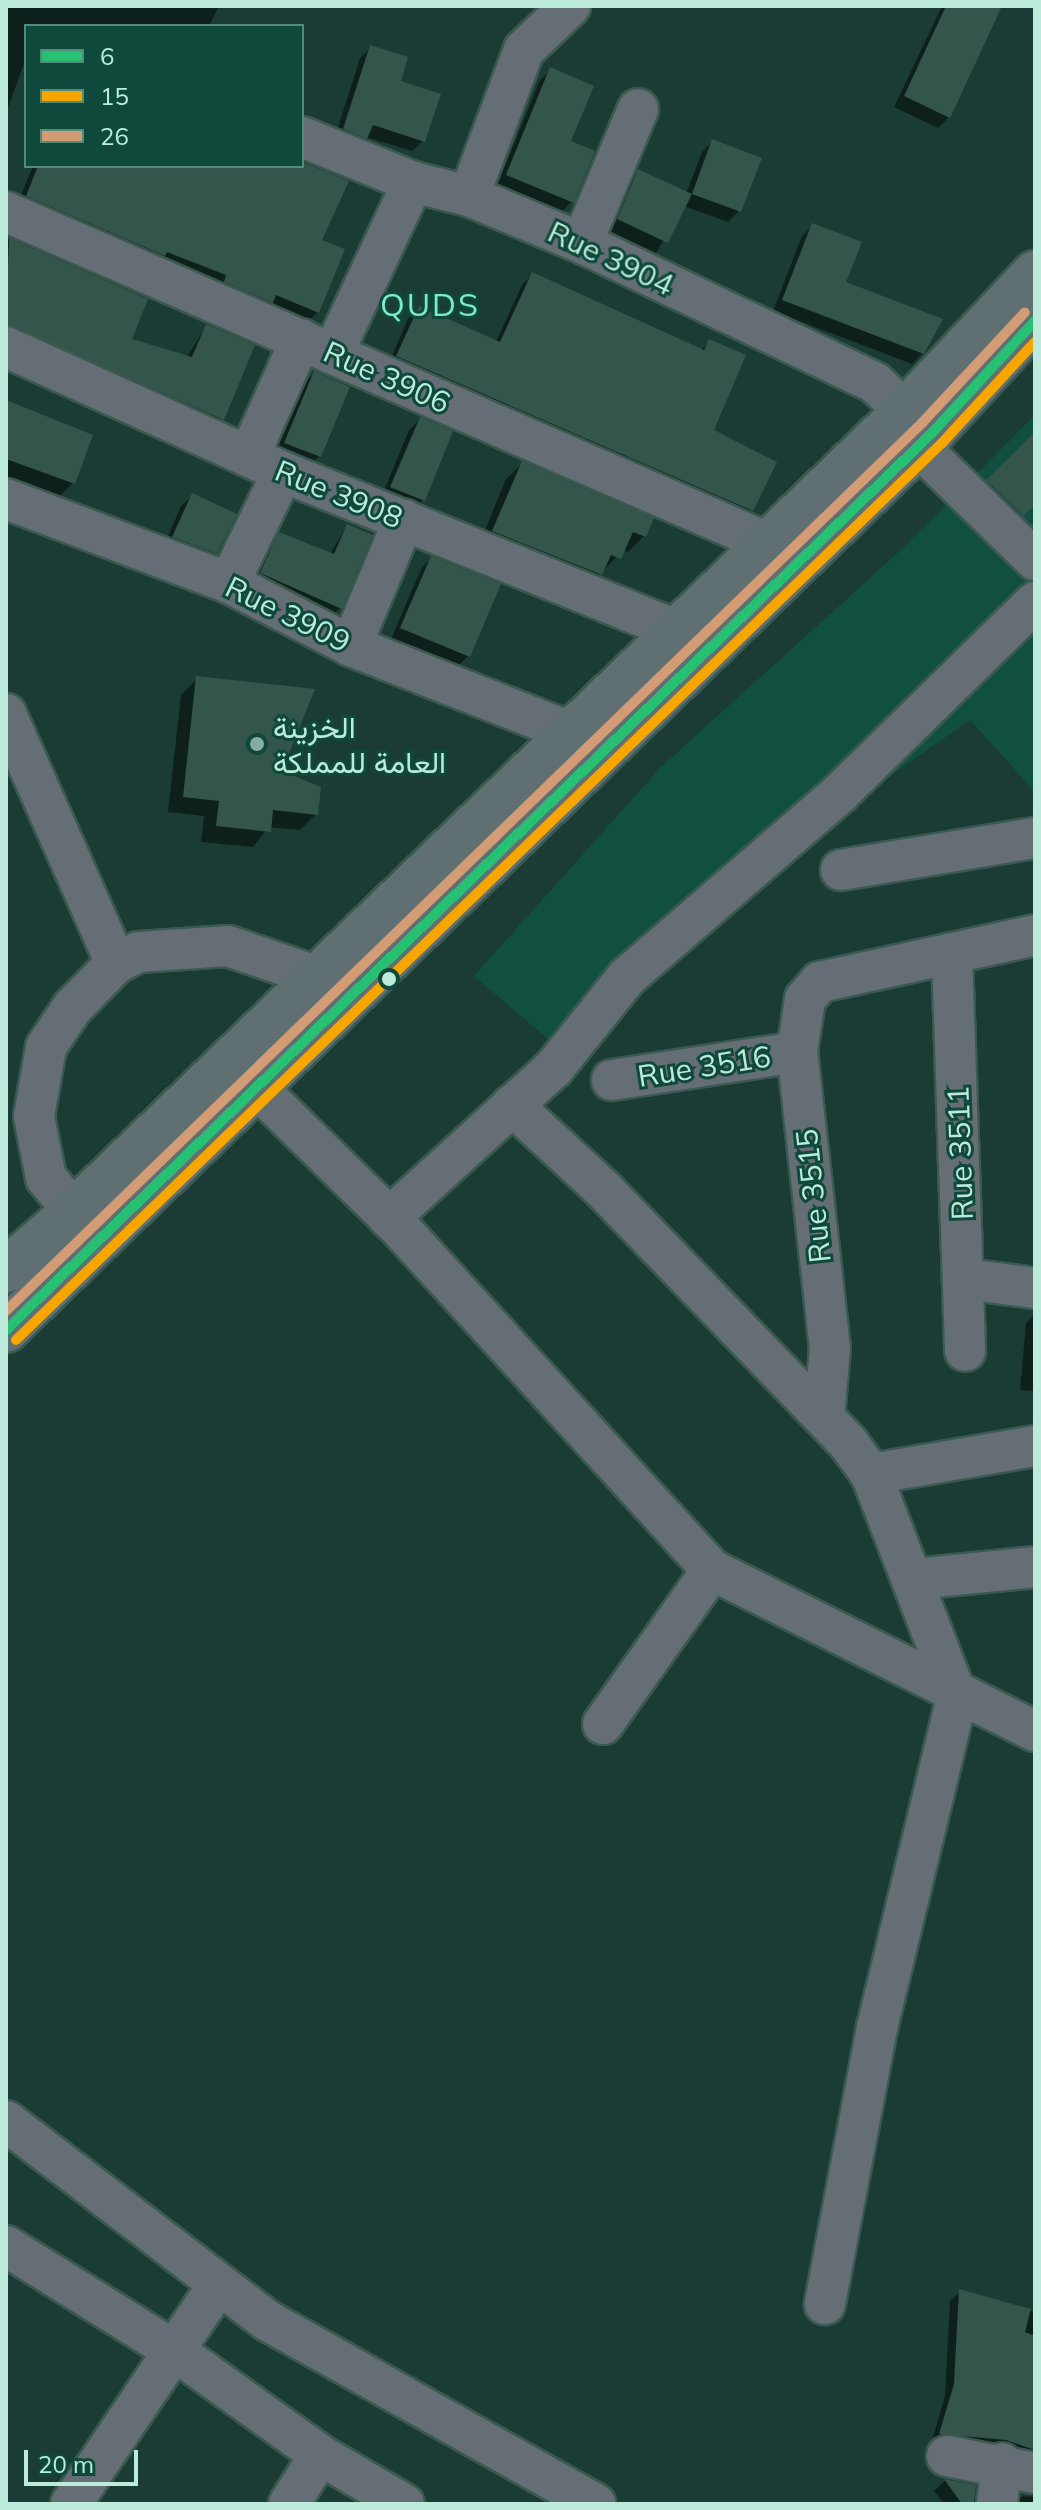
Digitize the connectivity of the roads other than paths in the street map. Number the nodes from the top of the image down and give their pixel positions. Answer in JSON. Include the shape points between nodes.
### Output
{"nodes":[{"id":1,"x":570,"y":6,"type":"edge"},
{"id":2,"x":638,"y":109,"type":"dead end"},
{"id":3,"x":304,"y":138,"type":"edge"},
{"id":4,"x":413,"y":182,"type":"junction"},
{"id":5,"x":469,"y":196,"type":"junction"},
{"id":6,"x":6,"y":212,"type":"edge"},
{"id":7,"x":582,"y":243,"type":"junction"},
{"id":8,"x":1035,"y":273,"type":"edge"},
{"id":9,"x":1035,"y":321,"type":"edge"},
{"id":10,"x":317,"y":346,"type":"junction"},
{"id":11,"x":6,"y":347,"type":"edge"},
{"id":12,"x":912,"y":428,"type":"junction"},
{"id":13,"x":266,"y":464,"type":"junction"},
{"id":14,"x":6,"y":499,"type":"edge"},
{"id":15,"x":404,"y":520,"type":"junction"},
{"id":16,"x":768,"y":543,"type":"junction"},
{"id":17,"x":1035,"y":560,"type":"edge"},
{"id":18,"x":229,"y":583,"type":"junction"},
{"id":19,"x":1035,"y":602,"type":"edge"},
{"id":20,"x":677,"y":630,"type":"junction"},
{"id":21,"x":351,"y":646,"type":"junction"},
{"id":22,"x":6,"y":714,"type":"edge"},
{"id":23,"x":570,"y":732,"type":"junction"},
{"id":24,"x":1035,"y":838,"type":"edge"},
{"id":25,"x":841,"y":870,"type":"dead end"},
{"id":26,"x":1035,"y":935,"type":"edge"},
{"id":27,"x":952,"y":955,"type":"junction"},
{"id":28,"x":116,"y":963,"type":"junction"},
{"id":29,"x":315,"y":976,"type":"junction"},
{"id":30,"x":797,"y":1052,"type":"junction"},
{"id":31,"x":612,"y":1080,"type":"dead end"},
{"id":32,"x":256,"y":1087,"type":"junction"},
{"id":33,"x":512,"y":1105,"type":"junction"},
{"id":34,"x":74,"y":1211,"type":"junction"},
{"id":35,"x":389,"y":1218,"type":"junction"},
{"id":36,"x":6,"y":1270,"type":"edge"},
{"id":37,"x":965,"y":1279,"type":"junction"},
{"id":38,"x":1035,"y":1288,"type":"edge"},
{"id":39,"x":6,"y":1330,"type":"edge"},
{"id":40,"x":965,"y":1351,"type":"dead end"},
{"id":41,"x":824,"y":1417,"type":"junction"},
{"id":42,"x":1035,"y":1446,"type":"edge"},
{"id":43,"x":871,"y":1474,"type":"junction"},
{"id":44,"x":1035,"y":1567,"type":"edge"},
{"id":45,"x":712,"y":1570,"type":"junction"},
{"id":46,"x":915,"y":1579,"type":"junction"},
{"id":47,"x":957,"y":1697,"type":"junction"},
{"id":48,"x":603,"y":1724,"type":"dead end"},
{"id":49,"x":1035,"y":1731,"type":"edge"},
{"id":50,"x":6,"y":2121,"type":"edge"},
{"id":51,"x":6,"y":2246,"type":"edge"},
{"id":52,"x":219,"y":2284,"type":"junction"},
{"id":53,"x":825,"y":2304,"type":"dead end"},
{"id":54,"x":175,"y":2351,"type":"junction"},
{"id":55,"x":320,"y":2455,"type":"junction"},
{"id":56,"x":947,"y":2456,"type":"dead end"},
{"id":57,"x":1018,"y":2468,"type":"edge"},
{"id":58,"x":71,"y":2504,"type":"edge"},
{"id":59,"x":289,"y":2504,"type":"edge"},
{"id":60,"x":404,"y":2504,"type":"edge"},
{"id":61,"x":595,"y":2504,"type":"edge"},
{"id":62,"x":997,"y":2504,"type":"edge"}],
"edges":[{"from":1,"to":5,"type":"street","via":[[524,50]]},
{"from":2,"to":7,"type":"street"},
{"from":3,"to":4,"type":"street","name":"Rue 3904"},
{"from":4,"to":5,"type":"street","name":"Rue 3904"},
{"from":4,"to":10,"type":"street"},
{"from":5,"to":7,"type":"street","name":"Rue 3904"},
{"from":6,"to":10,"type":"street","name":"Rue 3906"},
{"from":7,"to":12,"type":"street","name":"Rue 3904","via":[[875,383]]},
{"from":8,"to":12,"type":"main road"},
{"from":9,"to":12,"type":"main road"},
{"from":10,"to":13,"type":"street"},
{"from":10,"to":16,"type":"street","name":"Rue 3906"},
{"from":11,"to":13,"type":"street","name":"Rue 3908"},
{"from":12,"to":16,"type":"main road"},
{"from":12,"to":17,"type":"street","name":"Rue 3904"},
{"from":12,"to":32,"type":"main road"},
{"from":13,"to":15,"type":"street","name":"Rue 3908"},
{"from":13,"to":18,"type":"street"},
{"from":14,"to":18,"type":"street","name":"Rue 3909"},
{"from":15,"to":20,"type":"street","name":"Rue 3908"},
{"from":15,"to":21,"type":"street"},
{"from":16,"to":20,"type":"main road"},
{"from":18,"to":21,"type":"street","name":"Rue 3909"},
{"from":19,"to":33,"type":"street","via":[[840,793],[627,977],[554,1068]]},
{"from":20,"to":23,"type":"main road"},
{"from":21,"to":23,"type":"street","name":"Rue 3909"},
{"from":22,"to":28,"type":"street"},
{"from":23,"to":29,"type":"main road"},
{"from":24,"to":25,"type":"street","via":[[947,848]]},
{"from":26,"to":27,"type":"street"},
{"from":27,"to":30,"type":"street","name":"Rue 3515","via":[[820,982],[805,999]]},
{"from":27,"to":37,"type":"street","name":"Rue 3511"},
{"from":28,"to":29,"type":"street","via":[[139,952],[228,946]]},
{"from":28,"to":34,"type":"street","via":[[72,1008],[46,1047],[34,1116],[46,1178]]},
{"from":29,"to":34,"type":"main road"},
{"from":30,"to":31,"type":"street","name":"Rue 3516"},
{"from":30,"to":41,"type":"street","name":"Rue 3515","via":[[830,1349]]},
{"from":32,"to":35,"type":"street"},
{"from":32,"to":39,"type":"main road"},
{"from":33,"to":35,"type":"street"},
{"from":33,"to":41,"type":"street","via":[[604,1190]]},
{"from":34,"to":36,"type":"main road"},
{"from":35,"to":45,"type":"street"},
{"from":37,"to":38,"type":"street"},
{"from":37,"to":40,"type":"street","name":"Rue 3511"},
{"from":41,"to":43,"type":"street"},
{"from":42,"to":43,"type":"street"},
{"from":43,"to":46,"type":"street"},
{"from":44,"to":46,"type":"street"},
{"from":45,"to":47,"type":"street"},
{"from":45,"to":48,"type":"street"},
{"from":46,"to":47,"type":"street"},
{"from":47,"to":49,"type":"street"},
{"from":47,"to":53,"type":"street","via":[[877,2028]]},
{"from":50,"to":52,"type":"street"},
{"from":51,"to":54,"type":"street"},
{"from":52,"to":54,"type":"street"},
{"from":52,"to":61,"type":"street","via":[[268,2321],[359,2376]]},
{"from":54,"to":55,"type":"street"},
{"from":54,"to":58,"type":"street"},
{"from":55,"to":59,"type":"street"},
{"from":55,"to":60,"type":"street"},
{"from":56,"to":57,"type":"street"},
{"from":57,"to":62,"type":"street"}]}
